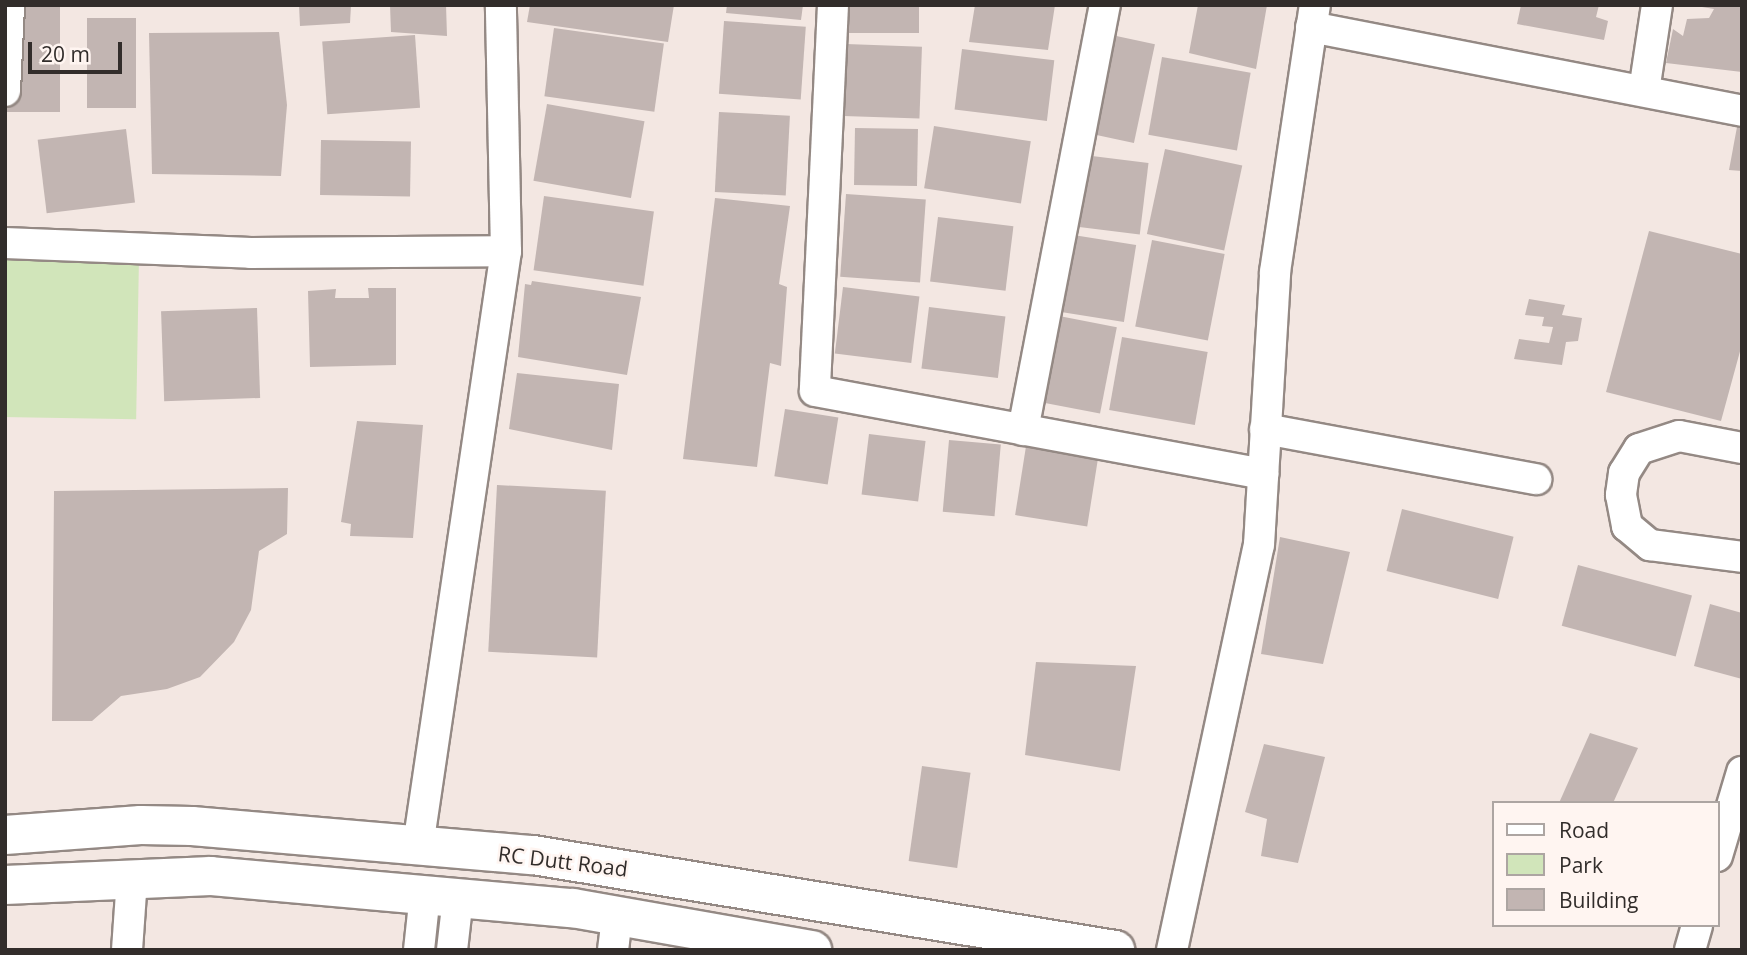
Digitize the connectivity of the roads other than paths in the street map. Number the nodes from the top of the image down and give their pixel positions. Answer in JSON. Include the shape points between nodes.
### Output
{"nodes":[{"id":1,"x":9,"y":5,"type":"edge"},
{"id":2,"x":500,"y":5,"type":"edge"},
{"id":3,"x":833,"y":5,"type":"edge"},
{"id":4,"x":1105,"y":5,"type":"edge"},
{"id":5,"x":1657,"y":5,"type":"edge"},
{"id":6,"x":1313,"y":16,"type":"edge"},
{"id":7,"x":5,"y":91,"type":"edge"},
{"id":8,"x":1644,"y":92,"type":"junction"},
{"id":9,"x":1742,"y":111,"type":"edge"},
{"id":10,"x":5,"y":243,"type":"edge"},
{"id":11,"x":506,"y":251,"type":"junction"},
{"id":12,"x":1265,"y":429,"type":"junction"},
{"id":13,"x":1023,"y":430,"type":"junction"},
{"id":14,"x":1742,"y":448,"type":"edge"},
{"id":15,"x":1263,"y":474,"type":"junction"},
{"id":16,"x":1536,"y":479,"type":"dead end"},
{"id":17,"x":1742,"y":556,"type":"edge"},
{"id":18,"x":1742,"y":772,"type":"edge"},
{"id":19,"x":5,"y":835,"type":"edge"},
{"id":20,"x":418,"y":846,"type":"junction"},
{"id":21,"x":1719,"y":849,"type":"edge"},
{"id":22,"x":132,"y":878,"type":"junction"},
{"id":23,"x":5,"y":886,"type":"edge"},
{"id":24,"x":442,"y":896,"type":"junction"},
{"id":25,"x":1696,"y":927,"type":"edge"},
{"id":26,"x":615,"y":933,"type":"edge"},
{"id":27,"x":987,"y":939,"type":"edge"},
{"id":28,"x":1040,"y":944,"type":"edge"},
{"id":29,"x":127,"y":950,"type":"edge"},
{"id":30,"x":419,"y":950,"type":"edge"},
{"id":31,"x":453,"y":950,"type":"edge"},
{"id":32,"x":812,"y":950,"type":"edge"},
{"id":33,"x":1115,"y":950,"type":"edge"},
{"id":34,"x":1172,"y":950,"type":"edge"},
{"id":35,"x":1690,"y":950,"type":"edge"}],
"edges":[{"from":1,"to":7,"type":"street"},
{"from":2,"to":11,"type":"street"},
{"from":3,"to":13,"type":"street","via":[[815,391]]},
{"from":4,"to":13,"type":"street"},
{"from":5,"to":8,"type":"street"},
{"from":6,"to":8,"type":"street"},
{"from":6,"to":12,"type":"street","via":[[1275,272]]},
{"from":8,"to":9,"type":"street"},
{"from":10,"to":11,"type":"street","via":[[251,253]]},
{"from":11,"to":20,"type":"street"},
{"from":12,"to":15,"type":"street"},
{"from":12,"to":16,"type":"street"},
{"from":13,"to":15,"type":"street"},
{"from":14,"to":17,"type":"street","via":[[1679,436],[1639,449],[1624,473],[1621,495],[1627,526],[1650,545]]},
{"from":15,"to":34,"type":"street","via":[[1259,545]]},
{"from":18,"to":21,"type":"street"},
{"from":19,"to":20,"type":"main road","name":"RC Dutt Road","via":[[166,825]]},
{"from":20,"to":27,"type":"main road","name":"RC Dutt Road","via":[[567,858]]},
{"from":22,"to":23,"type":"main road"},
{"from":22,"to":24,"type":"main road","via":[[211,876]]},
{"from":22,"to":29,"type":"street"},
{"from":24,"to":26,"type":"main road"},
{"from":24,"to":30,"type":"street"},
{"from":24,"to":31,"type":"street"},
{"from":25,"to":35,"type":"street"},
{"from":26,"to":32,"type":"main road"},
{"from":27,"to":28,"type":"main road","name":"RC Dutt Road"},
{"from":28,"to":33,"type":"main road","name":"RC Dutt Road"}]}
